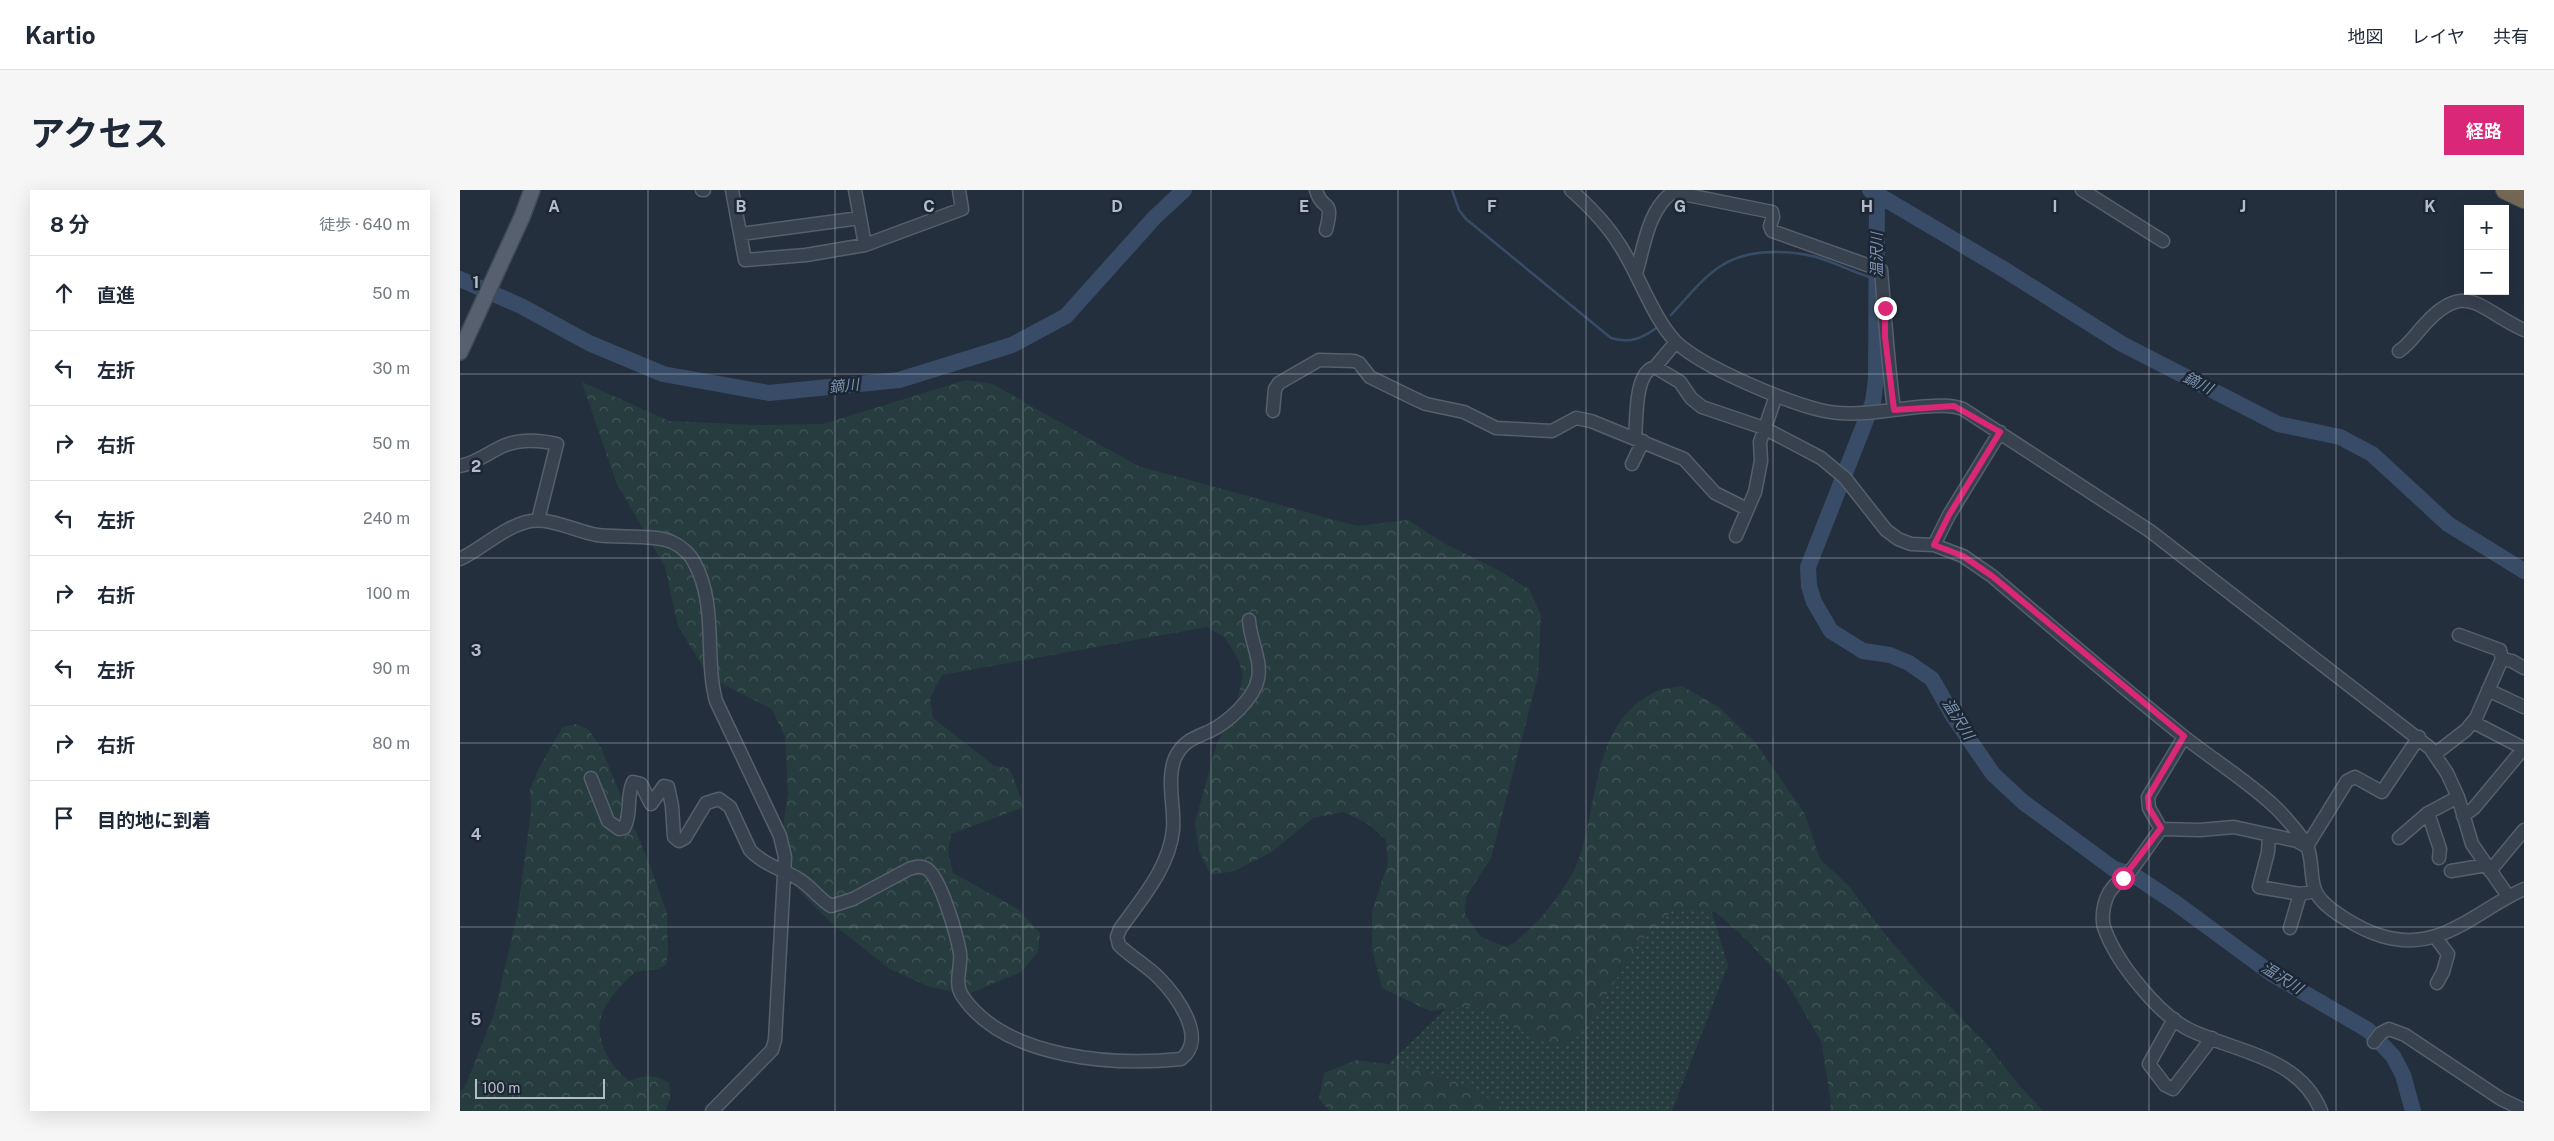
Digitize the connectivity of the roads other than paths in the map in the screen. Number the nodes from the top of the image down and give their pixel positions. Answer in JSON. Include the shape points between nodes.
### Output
{"nodes":[{"id":1,"x":532,"y":190,"type":"edge"},
{"id":2,"x":732,"y":190,"type":"edge"},
{"id":3,"x":855,"y":190,"type":"edge"},
{"id":4,"x":959,"y":190,"type":"edge"},
{"id":5,"x":1316,"y":190,"type":"edge"},
{"id":6,"x":1571,"y":190,"type":"edge"},
{"id":7,"x":2082,"y":190,"type":"edge"},
{"id":8,"x":2505,"y":190,"type":"edge"},
{"id":9,"x":2524,"y":199,"type":"edge"},
{"id":10,"x":860,"y":218,"type":"junction"},
{"id":11,"x":1326,"y":230,"type":"dead end"},
{"id":12,"x":741,"y":234,"type":"junction"},
{"id":13,"x":2163,"y":241,"type":"dead end"},
{"id":14,"x":865,"y":245,"type":"junction"},
{"id":15,"x":1636,"y":274,"type":"junction"},
{"id":16,"x":2524,"y":330,"type":"edge"},
{"id":17,"x":1676,"y":342,"type":"junction"},
{"id":18,"x":2399,"y":351,"type":"dead end"},
{"id":19,"x":460,"y":352,"type":"edge"},
{"id":20,"x":1656,"y":366,"type":"junction"},
{"id":21,"x":1776,"y":396,"type":"junction"},
{"id":22,"x":1894,"y":410,"type":"junction"},
{"id":23,"x":1273,"y":411,"type":"dead end"},
{"id":24,"x":1764,"y":428,"type":"junction"},
{"id":25,"x":2000,"y":432,"type":"junction"},
{"id":26,"x":1639,"y":440,"type":"junction"},
{"id":27,"x":1632,"y":464,"type":"dead end"},
{"id":28,"x":460,"y":466,"type":"edge"},
{"id":29,"x":1748,"y":510,"type":"junction"},
{"id":30,"x":538,"y":520,"type":"junction"},
{"id":31,"x":1736,"y":536,"type":"dead end"},
{"id":32,"x":1934,"y":545,"type":"junction"},
{"id":33,"x":460,"y":559,"type":"edge"},
{"id":34,"x":1250,"y":620,"type":"dead end"},
{"id":35,"x":2459,"y":635,"type":"dead end"},
{"id":36,"x":2502,"y":659,"type":"junction"},
{"id":37,"x":2524,"y":668,"type":"edge"},
{"id":38,"x":2488,"y":690,"type":"junction"},
{"id":39,"x":2524,"y":708,"type":"edge"},
{"id":40,"x":2473,"y":722,"type":"junction"},
{"id":41,"x":2184,"y":736,"type":"junction"},
{"id":42,"x":2419,"y":738,"type":"junction"},
{"id":43,"x":2523,"y":748,"type":"edge"},
{"id":44,"x":2435,"y":754,"type":"junction"},
{"id":45,"x":591,"y":778,"type":"dead end"},
{"id":46,"x":2458,"y":797,"type":"junction"},
{"id":47,"x":2428,"y":813,"type":"junction"},
{"id":48,"x":2463,"y":816,"type":"junction"},
{"id":49,"x":2161,"y":828,"type":"junction"},
{"id":50,"x":2524,"y":830,"type":"edge"},
{"id":51,"x":2269,"y":835,"type":"junction"},
{"id":52,"x":2399,"y":838,"type":"dead end"},
{"id":53,"x":2306,"y":846,"type":"junction"},
{"id":54,"x":2439,"y":858,"type":"dead end"},
{"id":55,"x":2488,"y":868,"type":"junction"},
{"id":56,"x":2451,"y":871,"type":"dead end"},
{"id":57,"x":785,"y":874,"type":"junction"},
{"id":58,"x":2524,"y":889,"type":"edge"},
{"id":59,"x":2315,"y":891,"type":"junction"},
{"id":60,"x":2300,"y":894,"type":"junction"},
{"id":61,"x":2508,"y":896,"type":"junction"},
{"id":62,"x":2290,"y":928,"type":"dead end"},
{"id":63,"x":2436,"y":938,"type":"junction"},
{"id":64,"x":2437,"y":983,"type":"dead end"},
{"id":65,"x":2174,"y":1019,"type":"junction"},
{"id":66,"x":2378,"y":1037,"type":"dead end"},
{"id":67,"x":2212,"y":1038,"type":"junction"},
{"id":68,"x":2524,"y":1110,"type":"edge"},
{"id":69,"x":712,"y":1111,"type":"edge"},
{"id":70,"x":2321,"y":1111,"type":"edge"}],
"edges":[{"from":1,"to":19,"type":"main road"},
{"from":2,"to":12,"type":"street"},
{"from":3,"to":10,"type":"street"},
{"from":4,"to":14,"type":"street","via":[[962,209]]},
{"from":5,"to":11,"type":"street","via":[[1318,197],[1329,207]]},
{"from":6,"to":15,"type":"street","via":[[1601,219],[1620,244]]},
{"from":7,"to":13,"type":"street"},
{"from":8,"to":9,"type":"highway"},
{"from":10,"to":12,"type":"street"},
{"from":10,"to":14,"type":"street"},
{"from":12,"to":14,"type":"street","via":[[745,260],[806,255]]},
{"from":15,"to":17,"type":"street"},
{"from":15,"to":22,"type":"street","via":[[1654,216],[1673,192],[1772,212],[1772,231],[1880,270]]},
{"from":16,"to":18,"type":"street","via":[[2469,301],[2454,301],[2438,310]]},
{"from":17,"to":20,"type":"street"},
{"from":17,"to":21,"type":"street","via":[[1701,360]]},
{"from":20,"to":24,"type":"street","via":[[1680,382],[1702,407]]},
{"from":20,"to":26,"type":"street","via":[[1649,368],[1640,388]]},
{"from":21,"to":22,"type":"street","via":[[1801,406],[1846,414]]},
{"from":21,"to":24,"type":"street"},
{"from":22,"to":25,"type":"street","via":[[1954,406]]},
{"from":23,"to":26,"type":"street","via":[[1275,389],[1279,383],[1319,360],[1354,361],[1370,377],[1413,398],[1464,412],[1496,428],[1552,431],[1576,418]]},
{"from":24,"to":29,"type":"street","via":[[1760,442],[1762,461]]},
{"from":24,"to":32,"type":"street","via":[[1821,458],[1845,478],[1886,530],[1911,544]]},
{"from":25,"to":32,"type":"street"},
{"from":25,"to":42,"type":"street","via":[[2150,531]]},
{"from":26,"to":27,"type":"street"},
{"from":26,"to":29,"type":"street","via":[[1684,459],[1715,493]]},
{"from":28,"to":30,"type":"street","via":[[470,464],[504,445],[540,440],[557,444]]},
{"from":29,"to":31,"type":"street"},
{"from":30,"to":33,"type":"street","via":[[507,529]]},
{"from":30,"to":57,"type":"street","via":[[598,535],[662,539],[688,554],[703,584],[716,701],[780,836]]},
{"from":32,"to":41,"type":"street","via":[[1963,556],[1992,576]]},
{"from":34,"to":57,"type":"street","via":[[1259,667],[1258,681],[1247,700],[1233,713],[1210,731],[1187,741],[1178,753],[1172,769],[1173,822],[1167,855],[1117,937],[1119,945],[1158,978],[1182,1007],[1192,1039],[1190,1048],[1181,1059],[1141,1062],[1060,1054],[1030,1045],[993,1025],[963,997],[958,987],[960,955],[957,938],[936,882],[926,868],[909,869],[853,899],[831,906],[799,879]]},
{"from":35,"to":36,"type":"street","via":[[2500,650]]},
{"from":36,"to":37,"type":"street"},
{"from":36,"to":38,"type":"street"},
{"from":38,"to":39,"type":"street"},
{"from":38,"to":40,"type":"street"},
{"from":40,"to":43,"type":"street"},
{"from":40,"to":44,"type":"street"},
{"from":41,"to":49,"type":"street","via":[[2148,797],[2149,808]]},
{"from":41,"to":53,"type":"street","via":[[2274,806]]},
{"from":42,"to":44,"type":"street"},
{"from":42,"to":53,"type":"street","via":[[2382,792],[2355,777],[2347,781]]},
{"from":43,"to":48,"type":"street","via":[[2474,808]]},
{"from":44,"to":46,"type":"street"},
{"from":45,"to":57,"type":"street","via":[[608,821],[619,829],[627,823],[633,782],[641,784],[651,804],[664,786],[668,787],[674,837],[679,841],[685,838],[706,803],[719,799],[730,806],[750,850]]},
{"from":46,"to":47,"type":"street"},
{"from":46,"to":48,"type":"street"},
{"from":47,"to":52,"type":"street"},
{"from":47,"to":54,"type":"street","via":[[2440,849]]},
{"from":48,"to":55,"type":"street","via":[[2472,844]]},
{"from":49,"to":51,"type":"street","via":[[2200,830],[2234,827]]},
{"from":49,"to":65,"type":"street","via":[[2107,895],[2103,917],[2104,929],[2124,967]]},
{"from":50,"to":55,"type":"street"},
{"from":51,"to":53,"type":"street"},
{"from":51,"to":60,"type":"street","via":[[2259,887]]},
{"from":53,"to":59,"type":"street"},
{"from":55,"to":56,"type":"street"},
{"from":55,"to":61,"type":"street"},
{"from":57,"to":69,"type":"street","via":[[774,1045]]},
{"from":58,"to":61,"type":"street"},
{"from":59,"to":60,"type":"street"},
{"from":59,"to":63,"type":"street","via":[[2323,902],[2344,918],[2384,937]]},
{"from":60,"to":62,"type":"street"},
{"from":61,"to":63,"type":"street","via":[[2461,927]]},
{"from":63,"to":64,"type":"street","via":[[2448,954]]},
{"from":65,"to":67,"type":"street","via":[[2190,1030]]},
{"from":65,"to":67,"type":"street","via":[[2149,1064],[2165,1085],[2173,1089]]},
{"from":66,"to":68,"type":"street","via":[[2389,1029],[2405,1035],[2501,1099]]},
{"from":67,"to":70,"type":"street","via":[[2289,1071],[2305,1084]]}]}
